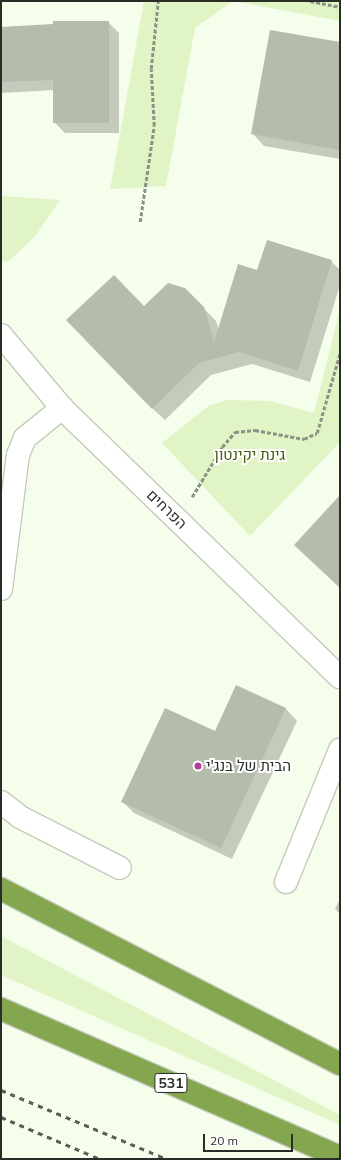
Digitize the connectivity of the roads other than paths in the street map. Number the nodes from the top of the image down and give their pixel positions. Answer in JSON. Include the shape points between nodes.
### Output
{"nodes":[{"id":1,"x":1,"y":336,"type":"edge"},
{"id":2,"x":62,"y":408,"type":"junction"},
{"id":3,"x":1,"y":589,"type":"edge"},
{"id":4,"x":340,"y":677,"type":"edge"},
{"id":5,"x":340,"y":750,"type":"edge"},
{"id":6,"x":1,"y":802,"type":"edge"},
{"id":7,"x":120,"y":868,"type":"dead end"},
{"id":8,"x":286,"y":882,"type":"dead end"},
{"id":9,"x":1,"y":889,"type":"edge"},
{"id":10,"x":1,"y":1009,"type":"edge"},
{"id":11,"x":340,"y":1064,"type":"edge"},
{"id":12,"x":340,"y":1158,"type":"edge"}],
"edges":[{"from":1,"to":2,"type":"street","name":"הפרחים"},
{"from":2,"to":3,"type":"street","via":[[25,438],[18,455]]},
{"from":2,"to":4,"type":"street","name":"הפרחים"},
{"from":5,"to":8,"type":"street"},
{"from":6,"to":7,"type":"street","via":[[20,817]]},
{"from":9,"to":11,"type":"highway"},
{"from":10,"to":12,"type":"highway","number":"531"}]}
